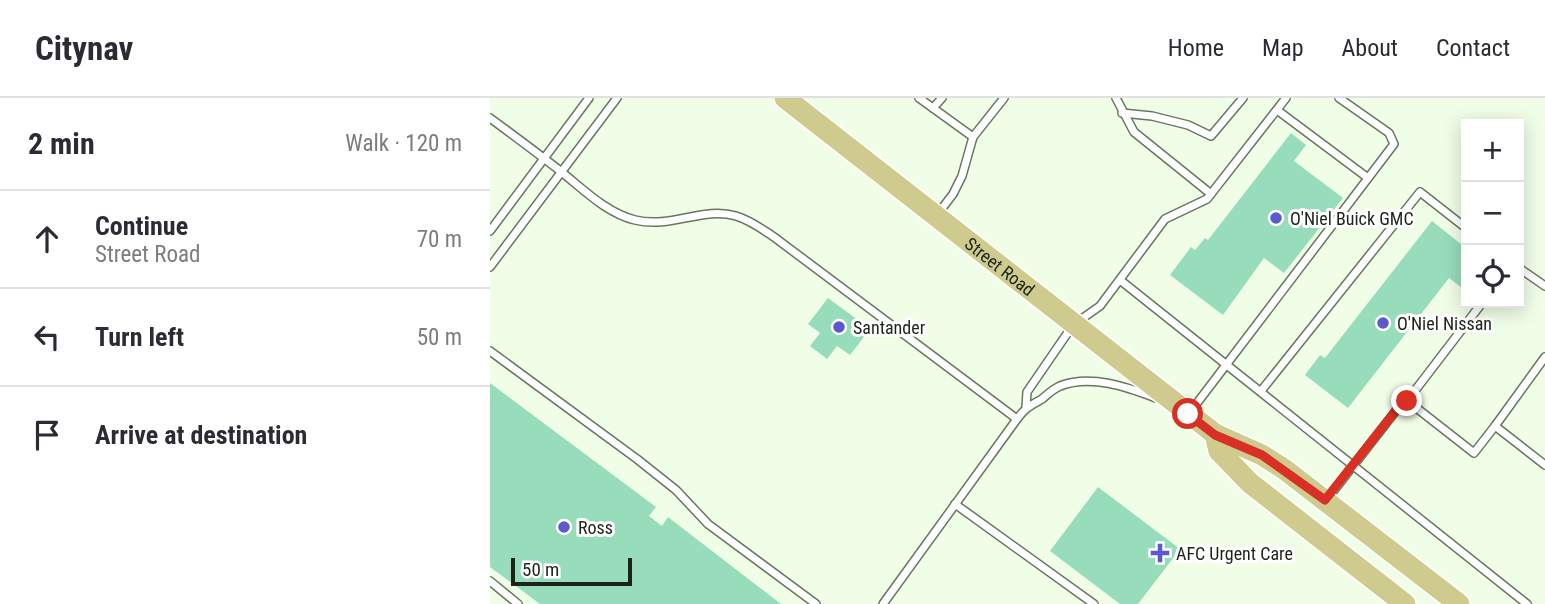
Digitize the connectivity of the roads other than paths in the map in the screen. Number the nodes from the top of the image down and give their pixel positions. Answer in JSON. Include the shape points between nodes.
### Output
{"nodes":[{"id":1,"x":589,"y":98,"type":"edge"},
{"id":2,"x":617,"y":98,"type":"edge"},
{"id":3,"x":785,"y":98,"type":"edge"},
{"id":4,"x":919,"y":98,"type":"edge"},
{"id":5,"x":942,"y":98,"type":"edge"},
{"id":6,"x":1004,"y":98,"type":"edge"},
{"id":7,"x":1116,"y":98,"type":"edge"},
{"id":8,"x":1244,"y":98,"type":"edge"},
{"id":9,"x":1286,"y":98,"type":"edge"},
{"id":10,"x":1339,"y":98,"type":"edge"},
{"id":11,"x":933,"y":108,"type":"junction"},
{"id":12,"x":1277,"y":110,"type":"junction"},
{"id":13,"x":1122,"y":113,"type":"junction"},
{"id":14,"x":490,"y":118,"type":"edge"},
{"id":15,"x":973,"y":138,"type":"junction"},
{"id":16,"x":545,"y":159,"type":"junction"},
{"id":17,"x":561,"y":172,"type":"junction"},
{"id":18,"x":1367,"y":178,"type":"junction"},
{"id":19,"x":1211,"y":194,"type":"junction"},
{"id":20,"x":936,"y":216,"type":"junction"},
{"id":21,"x":1461,"y":224,"type":"edge"},
{"id":22,"x":490,"y":231,"type":"edge"},
{"id":23,"x":490,"y":267,"type":"edge"},
{"id":24,"x":1524,"y":271,"type":"edge"},
{"id":25,"x":1120,"y":280,"type":"junction"},
{"id":26,"x":1545,"y":286,"type":"edge"},
{"id":27,"x":1478,"y":308,"type":"edge"},
{"id":28,"x":1073,"y":325,"type":"junction"},
{"id":29,"x":490,"y":351,"type":"edge"},
{"id":30,"x":1545,"y":357,"type":"edge"},
{"id":31,"x":1226,"y":363,"type":"junction"},
{"id":32,"x":1261,"y":391,"type":"junction"},
{"id":33,"x":1407,"y":401,"type":"junction"},
{"id":34,"x":1026,"y":407,"type":"junction"},
{"id":35,"x":1185,"y":412,"type":"junction"},
{"id":36,"x":1017,"y":419,"type":"junction"},
{"id":37,"x":1495,"y":426,"type":"junction"},
{"id":38,"x":1215,"y":435,"type":"junction"},
{"id":39,"x":1353,"y":465,"type":"junction"},
{"id":40,"x":1545,"y":465,"type":"edge"},
{"id":41,"x":1325,"y":500,"type":"junction"},
{"id":42,"x":955,"y":504,"type":"junction"},
{"id":43,"x":490,"y":581,"type":"edge"},
{"id":44,"x":518,"y":604,"type":"edge"},
{"id":45,"x":816,"y":604,"type":"edge"},
{"id":46,"x":883,"y":604,"type":"edge"},
{"id":47,"x":1094,"y":604,"type":"edge"},
{"id":48,"x":1405,"y":604,"type":"edge"},
{"id":49,"x":1459,"y":604,"type":"edge"},
{"id":50,"x":1527,"y":604,"type":"edge"}],
"edges":[{"from":1,"to":16,"type":"lane"},
{"from":2,"to":17,"type":"lane"},
{"from":3,"to":20,"type":"main road","name":"Street Road"},
{"from":4,"to":11,"type":"lane"},
{"from":5,"to":11,"type":"lane"},
{"from":6,"to":15,"type":"lane"},
{"from":7,"to":13,"type":"lane"},
{"from":8,"to":13,"type":"lane","via":[[1211,136],[1188,124]]},
{"from":9,"to":12,"type":"lane"},
{"from":10,"to":18,"type":"lane","via":[[1389,133],[1394,144]]},
{"from":11,"to":15,"type":"lane"},
{"from":12,"to":18,"type":"lane"},
{"from":12,"to":19,"type":"lane"},
{"from":13,"to":19,"type":"lane","via":[[1134,132]]},
{"from":14,"to":16,"type":"lane"},
{"from":15,"to":20,"type":"lane","via":[[962,176]]},
{"from":16,"to":17,"type":"lane"},
{"from":16,"to":22,"type":"lane"},
{"from":17,"to":23,"type":"lane"},
{"from":17,"to":36,"type":"lane","via":[[600,202],[635,220],[666,223],[716,214],[748,220]]},
{"from":18,"to":31,"type":"lane"},
{"from":19,"to":25,"type":"lane","via":[[1166,219]]},
{"from":20,"to":28,"type":"main road","name":"Street Road"},
{"from":21,"to":32,"type":"lane","via":[[1420,192]]},
{"from":24,"to":26,"type":"lane"},
{"from":25,"to":28,"type":"lane","via":[[1100,306]]},
{"from":25,"to":31,"type":"lane"},
{"from":27,"to":33,"type":"lane"},
{"from":28,"to":34,"type":"lane","via":[[1027,392]]},
{"from":28,"to":35,"type":"main road","name":"Street Road"},
{"from":29,"to":45,"type":"lane","via":[[637,459],[708,524]]},
{"from":30,"to":37,"type":"lane"},
{"from":31,"to":32,"type":"lane"},
{"from":31,"to":35,"type":"lane"},
{"from":32,"to":39,"type":"lane"},
{"from":33,"to":37,"type":"lane","via":[[1474,453]]},
{"from":33,"to":39,"type":"lane"},
{"from":34,"to":35,"type":"lane","via":[[1062,385],[1093,381],[1126,387]]},
{"from":34,"to":36,"type":"lane"},
{"from":35,"to":38,"type":"main road","name":"Street Road"},
{"from":36,"to":42,"type":"lane"},
{"from":37,"to":40,"type":"lane"},
{"from":38,"to":41,"type":"main road","name":"Street Road","via":[[1262,455]]},
{"from":38,"to":48,"type":"main road","name":"Street Road","via":[[1220,451],[1250,483]]},
{"from":39,"to":41,"type":"lane"},
{"from":39,"to":50,"type":"lane"},
{"from":41,"to":49,"type":"main road","name":"Street Road"},
{"from":42,"to":46,"type":"lane"},
{"from":42,"to":47,"type":"lane"},
{"from":43,"to":44,"type":"lane"}]}
